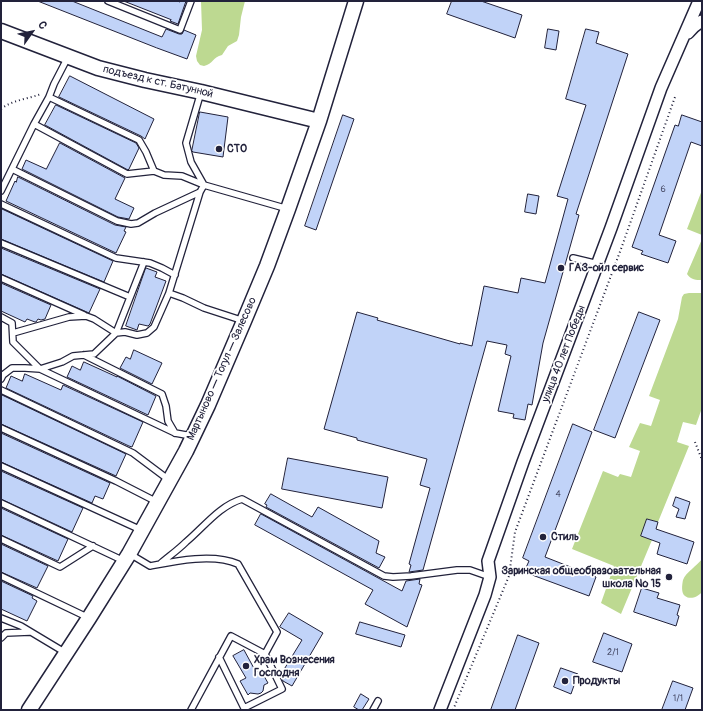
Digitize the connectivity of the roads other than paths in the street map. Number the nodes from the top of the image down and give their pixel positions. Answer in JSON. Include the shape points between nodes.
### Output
{"nodes":[{"id":1,"x":108,"y":1,"type":"edge"},
{"id":2,"x":191,"y":1,"type":"edge"},
{"id":3,"x":356,"y":1,"type":"edge"},
{"id":4,"x":699,"y":1,"type":"edge"},
{"id":5,"x":702,"y":21,"type":"edge"},
{"id":6,"x":1,"y":31,"type":"edge"},
{"id":7,"x":680,"y":44,"type":"junction"},
{"id":8,"x":68,"y":57,"type":"junction"},
{"id":9,"x":201,"y":92,"type":"junction"},
{"id":10,"x":49,"y":98,"type":"junction"},
{"id":11,"x":319,"y":121,"type":"junction"},
{"id":12,"x":34,"y":124,"type":"junction"},
{"id":13,"x":12,"y":169,"type":"junction"},
{"id":14,"x":154,"y":171,"type":"junction"},
{"id":15,"x":204,"y":185,"type":"junction"},
{"id":16,"x":1,"y":191,"type":"edge"},
{"id":17,"x":200,"y":192,"type":"junction"},
{"id":18,"x":1,"y":204,"type":"edge"},
{"id":19,"x":288,"y":208,"type":"junction"},
{"id":20,"x":1,"y":243,"type":"edge"},
{"id":21,"x":573,"y":258,"type":"dead end"},
{"id":22,"x":144,"y":262,"type":"junction"},
{"id":23,"x":598,"y":264,"type":"junction"},
{"id":24,"x":175,"y":275,"type":"junction"},
{"id":25,"x":1,"y":278,"type":"edge"},
{"id":26,"x":170,"y":293,"type":"junction"},
{"id":27,"x":130,"y":297,"type":"junction"},
{"id":28,"x":86,"y":316,"type":"junction"},
{"id":29,"x":1,"y":317,"type":"edge"},
{"id":30,"x":244,"y":321,"type":"junction"},
{"id":31,"x":13,"y":333,"type":"junction"},
{"id":32,"x":116,"y":333,"type":"junction"},
{"id":33,"x":84,"y":355,"type":"junction"},
{"id":34,"x":40,"y":369,"type":"junction"},
{"id":35,"x":1,"y":379,"type":"edge"},
{"id":36,"x":1,"y":390,"type":"edge"},
{"id":37,"x":1,"y":428,"type":"edge"},
{"id":38,"x":196,"y":431,"type":"junction"},
{"id":39,"x":175,"y":433,"type":"junction"},
{"id":40,"x":1,"y":466,"type":"edge"},
{"id":41,"x":170,"y":480,"type":"junction"},
{"id":42,"x":1,"y":503,"type":"edge"},
{"id":43,"x":158,"y":503,"type":"junction"},
{"id":44,"x":142,"y":531,"type":"junction"},
{"id":45,"x":1,"y":539,"type":"edge"},
{"id":46,"x":93,"y":546,"type":"junction"},
{"id":47,"x":127,"y":557,"type":"junction"},
{"id":48,"x":160,"y":564,"type":"junction"},
{"id":49,"x":1,"y":576,"type":"edge"},
{"id":50,"x":490,"y":577,"type":"junction"},
{"id":51,"x":1,"y":618,"type":"edge"},
{"id":52,"x":89,"y":618,"type":"junction"},
{"id":53,"x":30,"y":632,"type":"junction"},
{"id":54,"x":1,"y":638,"type":"edge"},
{"id":55,"x":66,"y":653,"type":"junction"},
{"id":56,"x":265,"y":654,"type":"junction"},
{"id":57,"x":219,"y":657,"type":"junction"},
{"id":58,"x":378,"y":701,"type":"dead end"},
{"id":59,"x":29,"y":710,"type":"edge"},
{"id":60,"x":190,"y":710,"type":"edge"},
{"id":61,"x":373,"y":710,"type":"edge"},
{"id":62,"x":440,"y":710,"type":"edge"}],
"edges":[{"from":1,"to":2,"type":"lane","via":[[180,30]]},
{"from":3,"to":11,"type":"street","name":"Мартыново — Тогул — Залесово"},
{"from":4,"to":7,"type":"street","name":"улица 40 лет Победы"},
{"from":5,"to":7,"type":"street","via":[[692,28]]},
{"from":6,"to":8,"type":"street","name":"подъезд к ст. Батунной"},
{"from":7,"to":23,"type":"street","name":"улица 40 лет Победы","via":[[661,88]]},
{"from":8,"to":9,"type":"street","name":"подъезд к ст. Батунной","via":[[98,68]]},
{"from":8,"to":10,"type":"lane"},
{"from":9,"to":11,"type":"street","name":"подъезд к ст. Батунной"},
{"from":9,"to":15,"type":"lane","via":[[186,143],[191,162]]},
{"from":10,"to":12,"type":"lane"},
{"from":10,"to":14,"type":"lane","via":[[139,140]]},
{"from":11,"to":19,"type":"street","name":"Мартыново — Тогул — Залесово"},
{"from":12,"to":13,"type":"lane"},
{"from":12,"to":14,"type":"lane","via":[[127,174]]},
{"from":13,"to":16,"type":"lane"},
{"from":13,"to":17,"type":"lane","via":[[117,221],[131,224],[138,223]]},
{"from":14,"to":15,"type":"lane","via":[[164,175],[182,176]]},
{"from":15,"to":17,"type":"lane"},
{"from":15,"to":19,"type":"lane"},
{"from":17,"to":24,"type":"lane"},
{"from":18,"to":22,"type":"lane","via":[[116,258]]},
{"from":19,"to":30,"type":"street","name":"Мартыново — Тогул — Залесово"},
{"from":20,"to":27,"type":"lane"},
{"from":21,"to":23,"type":"lane"},
{"from":22,"to":24,"type":"lane"},
{"from":22,"to":27,"type":"lane"},
{"from":23,"to":50,"type":"street","name":"улица 40 лет Победы","via":[[500,526],[488,561]]},
{"from":24,"to":26,"type":"lane"},
{"from":25,"to":28,"type":"lane"},
{"from":26,"to":30,"type":"lane"},
{"from":26,"to":32,"type":"lane","via":[[154,327],[147,333]]},
{"from":27,"to":32,"type":"lane"},
{"from":28,"to":31,"type":"lane","via":[[69,317]]},
{"from":28,"to":32,"type":"lane"},
{"from":29,"to":31,"type":"lane","via":[[12,323]]},
{"from":30,"to":38,"type":"street","name":"Мартыново — Тогул — Залесово"},
{"from":31,"to":34,"type":"lane","via":[[13,342]]},
{"from":32,"to":33,"type":"lane","via":[[94,354]]},
{"from":33,"to":34,"type":"lane","via":[[73,356]]},
{"from":33,"to":39,"type":"lane","via":[[162,394],[168,421]]},
{"from":34,"to":35,"type":"lane","via":[[12,368]]},
{"from":34,"to":39,"type":"lane"},
{"from":36,"to":41,"type":"lane","via":[[133,453]]},
{"from":37,"to":43,"type":"lane"},
{"from":38,"to":39,"type":"lane","via":[[186,435]]},
{"from":38,"to":41,"type":"street","name":"Мартыново — Тогул — Залесово"},
{"from":40,"to":44,"type":"lane"},
{"from":41,"to":43,"type":"street","name":"Мартыново — Тогул — Залесово"},
{"from":42,"to":46,"type":"lane"},
{"from":43,"to":44,"type":"street","name":"Мартыново — Тогул — Залесово"},
{"from":44,"to":47,"type":"street","name":"Мартыново — Тогул — Залесово"},
{"from":45,"to":46,"type":"lane","via":[[60,567]]},
{"from":46,"to":47,"type":"lane"},
{"from":47,"to":48,"type":"lane","via":[[150,566]]},
{"from":47,"to":52,"type":"street","name":"Мартыново — Тогул — Залесово"},
{"from":48,"to":50,"type":"lane","via":[[214,516],[242,499],[384,576],[470,570]]},
{"from":48,"to":56,"type":"lane","via":[[215,558],[238,564],[277,632]]},
{"from":49,"to":52,"type":"lane"},
{"from":50,"to":62,"type":"street","name":"улица 40 лет Победы"},
{"from":51,"to":53,"type":"lane"},
{"from":52,"to":55,"type":"street","name":"Мартыново — Тогул — Залесово"},
{"from":53,"to":54,"type":"lane","via":[[6,633]]},
{"from":53,"to":55,"type":"lane"},
{"from":55,"to":59,"type":"street","name":"Мартыново — Тогул — Залесово"},
{"from":56,"to":57,"type":"lane","via":[[230,636]]},
{"from":56,"to":57,"type":"lane","via":[[282,689],[244,708]]},
{"from":57,"to":60,"type":"lane"},
{"from":58,"to":61,"type":"lane"}]}
